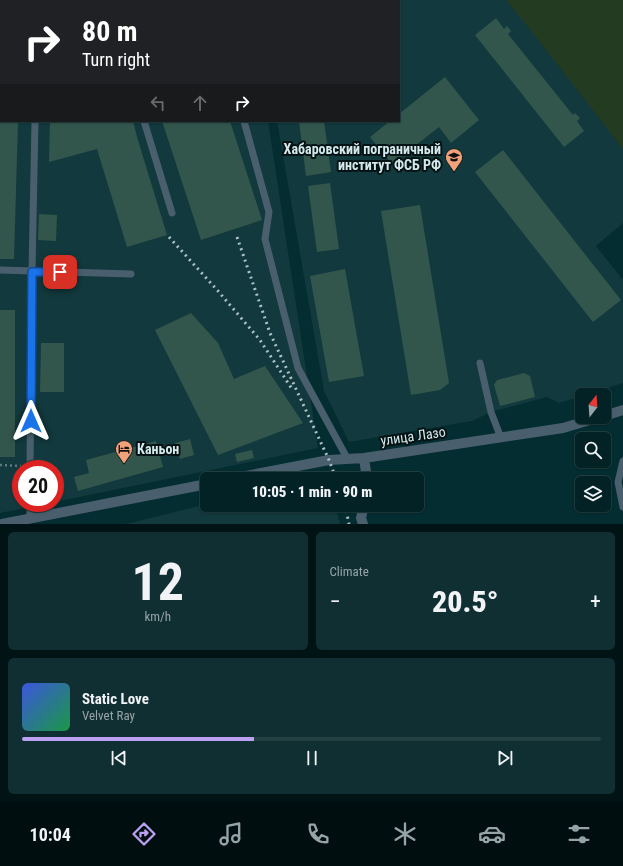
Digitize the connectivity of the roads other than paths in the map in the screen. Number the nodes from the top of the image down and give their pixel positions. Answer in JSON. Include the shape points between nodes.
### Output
{"nodes":[{"id":1,"x":35,"y":122,"type":"edge"},
{"id":2,"x":144,"y":122,"type":"edge"},
{"id":3,"x":244,"y":122,"type":"edge"},
{"id":4,"x":172,"y":213,"type":"dead end"},
{"id":5,"x":0,"y":270,"type":"edge"},
{"id":6,"x":32,"y":272,"type":"junction"},
{"id":7,"x":131,"y":274,"type":"dead end"},
{"id":8,"x":480,"y":364,"type":"dead end"},
{"id":9,"x":622,"y":413,"type":"edge"},
{"id":10,"x":611,"y":415,"type":"edge"},
{"id":11,"x":576,"y":424,"type":"edge"},
{"id":12,"x":501,"y":438,"type":"junction"},
{"id":13,"x":347,"y":458,"type":"junction"},
{"id":14,"x":364,"y":458,"type":"junction"},
{"id":15,"x":30,"y":460,"type":"edge"},
{"id":16,"x":623,"y":461,"type":"edge"},
{"id":17,"x":266,"y":472,"type":"edge"},
{"id":18,"x":366,"y":472,"type":"edge"},
{"id":19,"x":200,"y":485,"type":"edge"},
{"id":20,"x":623,"y":507,"type":"edge"},
{"id":21,"x":30,"y":512,"type":"edge"},
{"id":22,"x":363,"y":512,"type":"edge"},
{"id":23,"x":30,"y":518,"type":"junction"},
{"id":24,"x":2,"y":524,"type":"edge"},
{"id":25,"x":363,"y":524,"type":"edge"}],
"edges":[{"from":1,"to":6,"type":"lane"},
{"from":2,"to":4,"type":"lane"},
{"from":3,"to":13,"type":"lane","via":[[269,212],[265,239],[298,368]]},
{"from":5,"to":6,"type":"lane"},
{"from":6,"to":7,"type":"lane"},
{"from":6,"to":15,"type":"lane"},
{"from":8,"to":12,"type":"lane","via":[[491,412]]},
{"from":9,"to":10,"type":"street"},
{"from":11,"to":12,"type":"street","name":"улица Лазо"},
{"from":12,"to":14,"type":"street","name":"улица Лазо"},
{"from":13,"to":14,"type":"street","name":"улица Лазо"},
{"from":13,"to":17,"type":"street","name":"улица Лазо"},
{"from":14,"to":18,"type":"street"},
{"from":16,"to":20,"type":"lane","via":[[618,482]]},
{"from":19,"to":23,"type":"street"},
{"from":21,"to":23,"type":"lane"},
{"from":22,"to":25,"type":"street"},
{"from":23,"to":24,"type":"street"}]}
